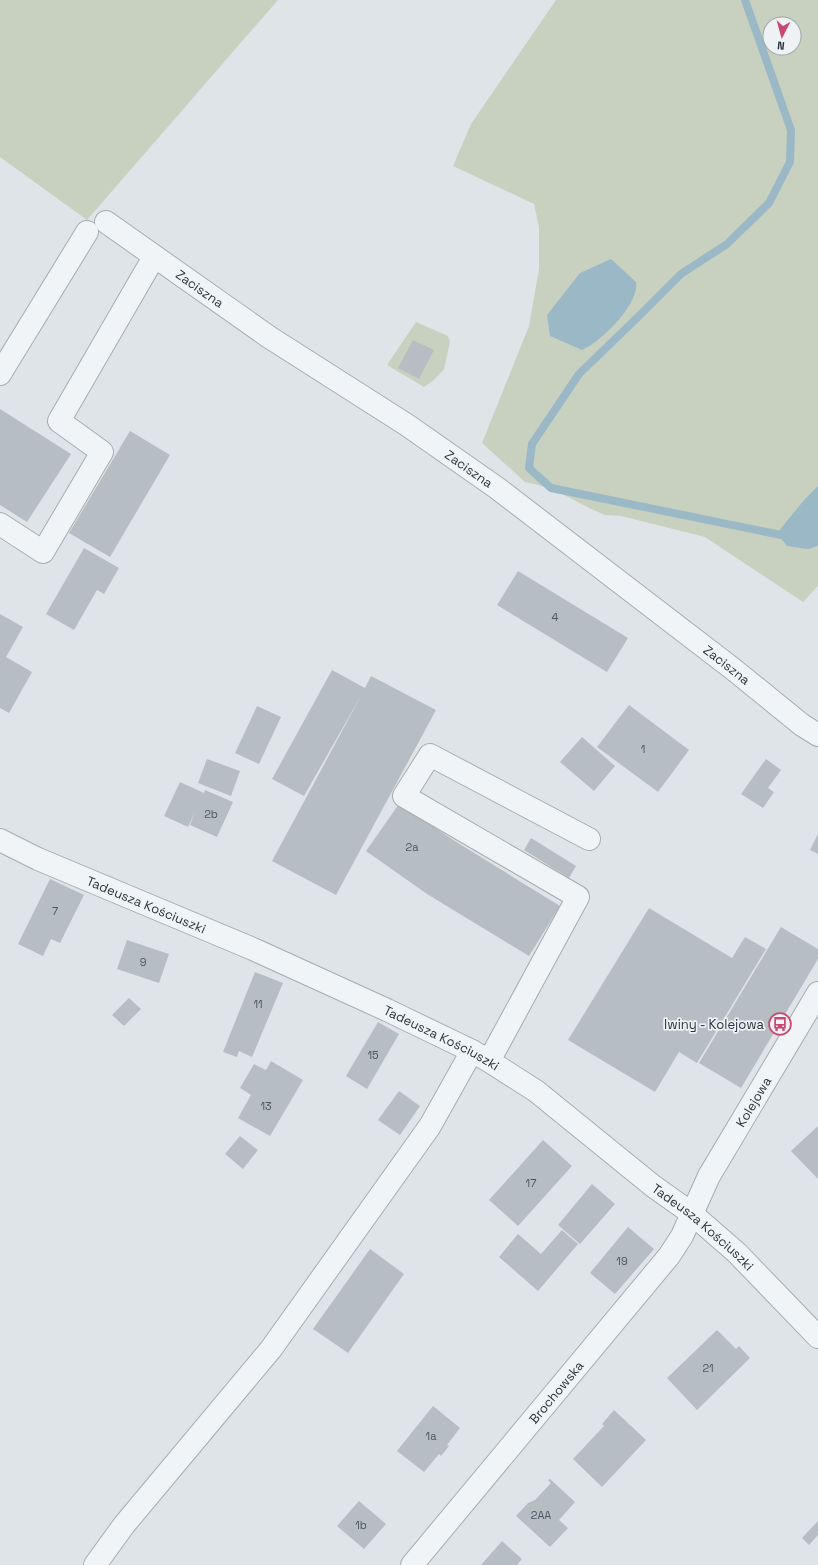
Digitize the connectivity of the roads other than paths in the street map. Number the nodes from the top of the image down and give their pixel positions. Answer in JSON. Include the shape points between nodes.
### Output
{"nodes":[{"id":1,"x":106,"y":222,"type":"dead end"},
{"id":2,"x":87,"y":232,"type":"dead end"},
{"id":3,"x":154,"y":257,"type":"junction"},
{"id":4,"x":0,"y":374,"type":"edge"},
{"id":5,"x":3,"y":532,"type":"edge"},
{"id":6,"x":818,"y":735,"type":"edge"},
{"id":7,"x":589,"y":839,"type":"dead end"},
{"id":8,"x":0,"y":840,"type":"edge"},
{"id":9,"x":818,"y":993,"type":"edge"},
{"id":10,"x":480,"y":1056,"type":"junction"},
{"id":11,"x":691,"y":1212,"type":"junction"},
{"id":12,"x":818,"y":1337,"type":"edge"},
{"id":13,"x":95,"y":1565,"type":"edge"},
{"id":14,"x":412,"y":1565,"type":"edge"}],
"edges":[{"from":1,"to":3,"type":"street","name":"Zaciszna"},
{"from":2,"to":4,"type":"street"},
{"from":3,"to":5,"type":"street","via":[[59,421],[102,452],[43,552]]},
{"from":3,"to":6,"type":"street","name":"Zaciszna","via":[[269,337],[407,425],[497,488],[733,669],[802,726]]},
{"from":7,"to":10,"type":"street","via":[[430,755],[404,796],[578,897]]},
{"from":8,"to":10,"type":"street","name":"Tadeusza Kościuszki","via":[[38,859],[253,950]]},
{"from":9,"to":11,"type":"street","name":"Kolejowa","via":[[709,1176]]},
{"from":10,"to":11,"type":"street","name":"Tadeusza Kościuszki","via":[[536,1091],[653,1186]]},
{"from":10,"to":13,"type":"street","via":[[271,1349],[124,1526]]},
{"from":11,"to":12,"type":"street","name":"Tadeusza Kościuszki","via":[[738,1253]]},
{"from":11,"to":14,"type":"street","name":"Brochowska","via":[[682,1236],[669,1256]]}]}
